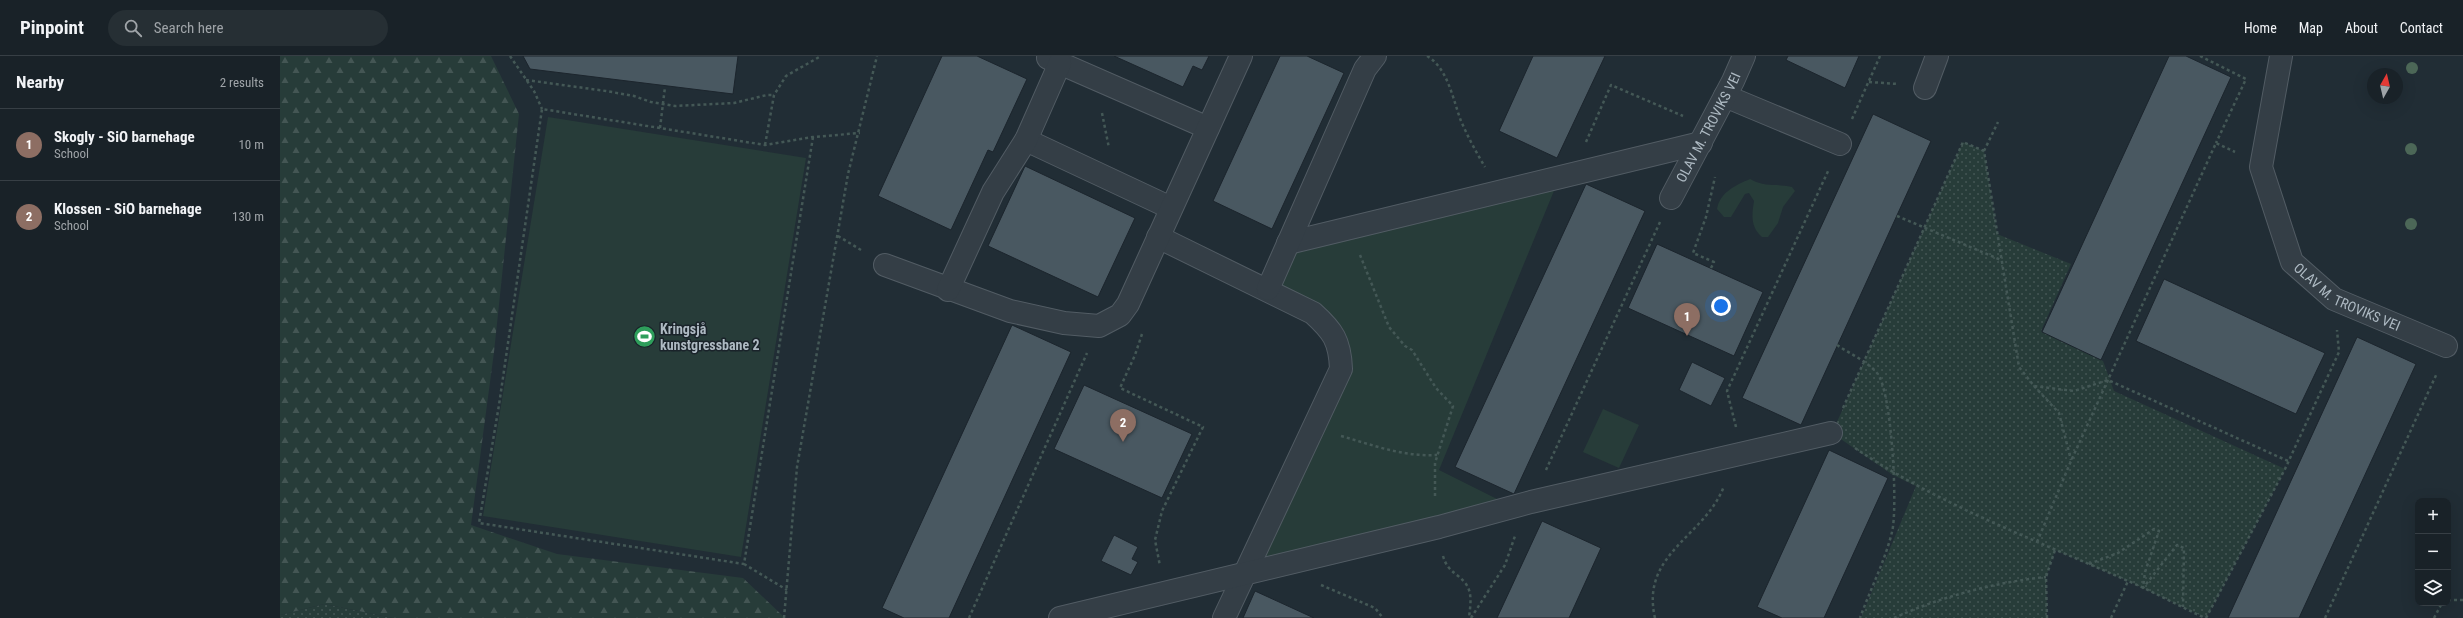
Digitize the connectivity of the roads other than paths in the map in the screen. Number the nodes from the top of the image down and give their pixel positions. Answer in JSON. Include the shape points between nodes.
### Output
{"nodes":[{"id":1,"x":1241,"y":56,"type":"edge"},
{"id":2,"x":1374,"y":56,"type":"edge"},
{"id":3,"x":1744,"y":56,"type":"edge"},
{"id":4,"x":1937,"y":56,"type":"edge"},
{"id":5,"x":2281,"y":56,"type":"edge"},
{"id":6,"x":1924,"y":88,"type":"dead end"},
{"id":7,"x":1725,"y":96,"type":"junction"},
{"id":8,"x":1208,"y":128,"type":"junction"},
{"id":9,"x":1705,"y":135,"type":"junction"},
{"id":10,"x":1026,"y":140,"type":"junction"},
{"id":11,"x":1840,"y":144,"type":"road end"},
{"id":12,"x":1671,"y":198,"type":"road end"},
{"id":13,"x":1172,"y":208,"type":"junction"},
{"id":14,"x":1158,"y":237,"type":"junction"},
{"id":15,"x":1288,"y":243,"type":"junction"},
{"id":16,"x":885,"y":265,"type":"dead end"},
{"id":17,"x":1268,"y":289,"type":"junction"},
{"id":18,"x":948,"y":290,"type":"junction"},
{"id":19,"x":2446,"y":346,"type":"road end"},
{"id":20,"x":1832,"y":433,"type":"road end"},
{"id":21,"x":1244,"y":574,"type":"junction"},
{"id":22,"x":1060,"y":618,"type":"edge"},
{"id":23,"x":1224,"y":618,"type":"edge"}],
"edges":[{"from":1,"to":8,"type":"street"},
{"from":2,"to":15,"type":"street","via":[[1365,69]]},
{"from":3,"to":7,"type":"street","name":"OLAV M. TROVIKS VEI"},
{"from":4,"to":6,"type":"street"},
{"from":5,"to":19,"type":"street","name":"OLAV M. TROVIKS VEI","via":[[2261,167],[2292,262],[2334,299]]},
{"from":7,"to":9,"type":"street","name":"OLAV M. TROVIKS VEI"},
{"from":7,"to":11,"type":"street"},
{"from":8,"to":10,"type":"street","via":[[1054,60]]},
{"from":8,"to":13,"type":"street"},
{"from":9,"to":12,"type":"street","name":"OLAV M. TROVIKS VEI"},
{"from":9,"to":15,"type":"street","via":[[1572,176]]},
{"from":10,"to":13,"type":"street"},
{"from":10,"to":18,"type":"street","via":[[993,192]]},
{"from":13,"to":14,"type":"street"},
{"from":14,"to":17,"type":"street"},
{"from":14,"to":18,"type":"street","via":[[1128,304],[1120,315],[1099,326],[1064,323],[1010,311]]},
{"from":15,"to":17,"type":"street"},
{"from":16,"to":18,"type":"street"},
{"from":17,"to":21,"type":"street","via":[[1313,313],[1330,328],[1340,349],[1341,369]]},
{"from":20,"to":21,"type":"street","via":[[1531,502]]},
{"from":21,"to":22,"type":"street"},
{"from":21,"to":23,"type":"street"}]}
